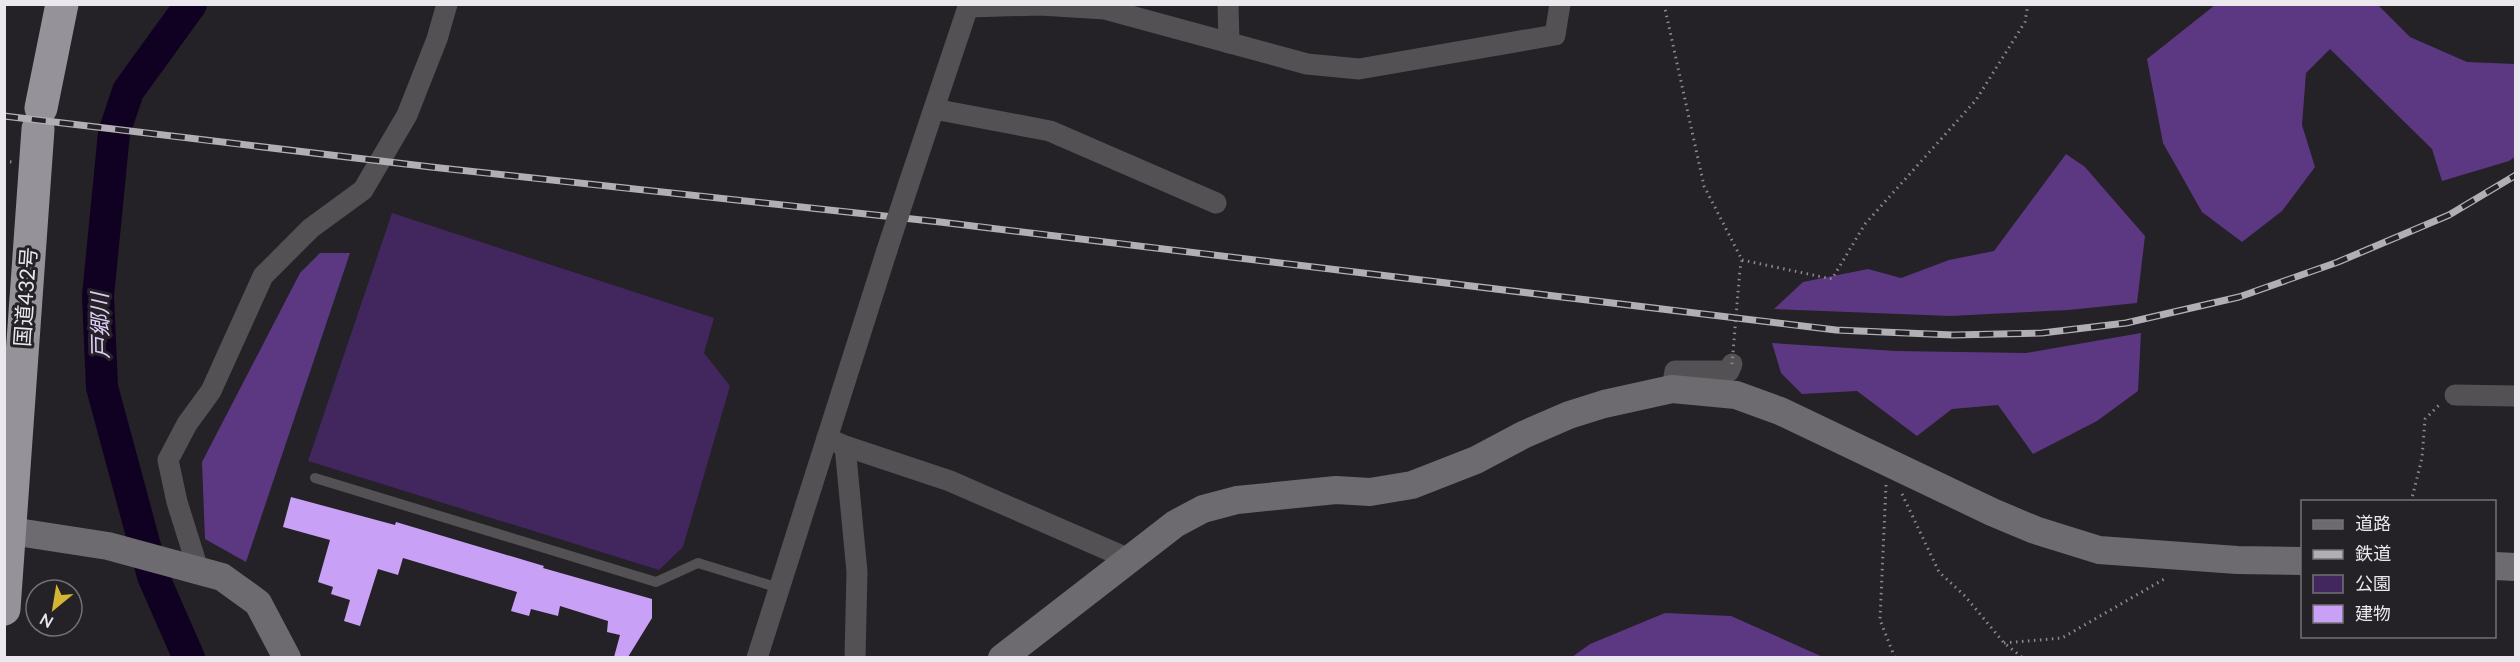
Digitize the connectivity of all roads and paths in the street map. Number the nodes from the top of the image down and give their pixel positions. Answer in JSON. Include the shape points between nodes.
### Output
{"nodes":[{"id":1,"x":62,"y":4,"type":"edge"},
{"id":2,"x":447,"y":4,"type":"edge"},
{"id":3,"x":1228,"y":4,"type":"edge"},
{"id":4,"x":1560,"y":4,"type":"edge"},
{"id":5,"x":1664,"y":4,"type":"edge"},
{"id":6,"x":2028,"y":4,"type":"edge"},
{"id":7,"x":969,"y":6,"type":"edge"},
{"id":8,"x":1229,"y":43,"type":"junction"},
{"id":9,"x":934,"y":109,"type":"junction"},
{"id":10,"x":1216,"y":203,"type":"dead end"},
{"id":11,"x":1742,"y":260,"type":"junction"},
{"id":12,"x":1732,"y":364,"type":"joint"},
{"id":13,"x":1672,"y":389,"type":"junction"},
{"id":14,"x":2455,"y":395,"type":"joint"},
{"id":15,"x":2516,"y":396,"type":"edge"},
{"id":16,"x":836,"y":442,"type":"junction"},
{"id":17,"x":1887,"y":462,"type":"junction"},
{"id":18,"x":315,"y":478,"type":"dead end"},
{"id":19,"x":2411,"y":500,"type":"edge"},
{"id":20,"x":8,"y":529,"type":"edge"},
{"id":21,"x":1129,"y":560,"type":"junction"},
{"id":22,"x":2301,"y":561,"type":"edge"},
{"id":23,"x":2496,"y":566,"type":"edge"},
{"id":24,"x":2516,"y":567,"type":"edge"},
{"id":25,"x":198,"y":569,"type":"junction"},
{"id":26,"x":2174,"y":574,"type":"dead end"},
{"id":27,"x":779,"y":588,"type":"junction"},
{"id":28,"x":4,"y":609,"type":"edge"},
{"id":29,"x":2004,"y":643,"type":"junction"},
{"id":30,"x":287,"y":657,"type":"edge"},
{"id":31,"x":757,"y":657,"type":"edge"},
{"id":32,"x":855,"y":657,"type":"edge"},
{"id":33,"x":1002,"y":657,"type":"edge"},
{"id":34,"x":1895,"y":657,"type":"edge"},
{"id":35,"x":2023,"y":657,"type":"edge"}],
"edges":[{"from":1,"to":20,"type":"highway","name":"国道432号","via":[[40,118]]},
{"from":2,"to":25,"type":"street","via":[[407,115],[363,190],[311,228],[263,276],[211,391],[186,424],[168,460]]},
{"from":3,"to":8,"type":"street"},
{"from":4,"to":8,"type":"street","via":[[1555,35],[1359,69],[1307,64]]},
{"from":5,"to":11,"type":"path","via":[[1704,186]]},
{"from":6,"to":11,"type":"path","via":[[2025,22],[1976,100],[1865,224],[1832,279]]},
{"from":7,"to":8,"type":"street","via":[[1104,9]]},
{"from":7,"to":9,"type":"street"},
{"from":9,"to":10,"type":"street","via":[[1050,131]]},
{"from":9,"to":16,"type":"street","bridge":true,"via":[[887,250]]},
{"from":11,"to":12,"type":"path","bridge":true},
{"from":12,"to":13,"type":"street","via":[[1729,371],[1675,371]]},
{"from":13,"to":17,"type":"street","via":[[1736,395],[1780,411]]},
{"from":13,"to":21,"type":"street","via":[[1569,416],[1412,485],[1370,492],[1336,490],[1237,500],[1203,509],[1175,524]]},
{"from":14,"to":15,"type":"street"},
{"from":14,"to":19,"type":"path","via":[[2446,397],[2426,419],[2422,458]]},
{"from":16,"to":21,"type":"street","via":[[950,481]]},
{"from":16,"to":27,"type":"street"},
{"from":16,"to":32,"type":"street","via":[[856,572]]},
{"from":17,"to":22,"type":"street","via":[[2035,530],[2099,549]]},
{"from":17,"to":29,"type":"path","via":[[1939,572]]},
{"from":17,"to":34,"type":"path","via":[[1880,620]]},
{"from":18,"to":27,"type":"lane","via":[[656,582],[699,563]]},
{"from":20,"to":25,"type":"street","via":[[108,546]]},
{"from":20,"to":28,"type":"highway","name":"国道432号"},
{"from":21,"to":33,"type":"street"},
{"from":23,"to":24,"type":"street"},
{"from":25,"to":30,"type":"street","via":[[222,577],[258,603]]},
{"from":26,"to":29,"type":"path","via":[[2062,638]]},
{"from":27,"to":31,"type":"street"},
{"from":29,"to":35,"type":"path"}]}
